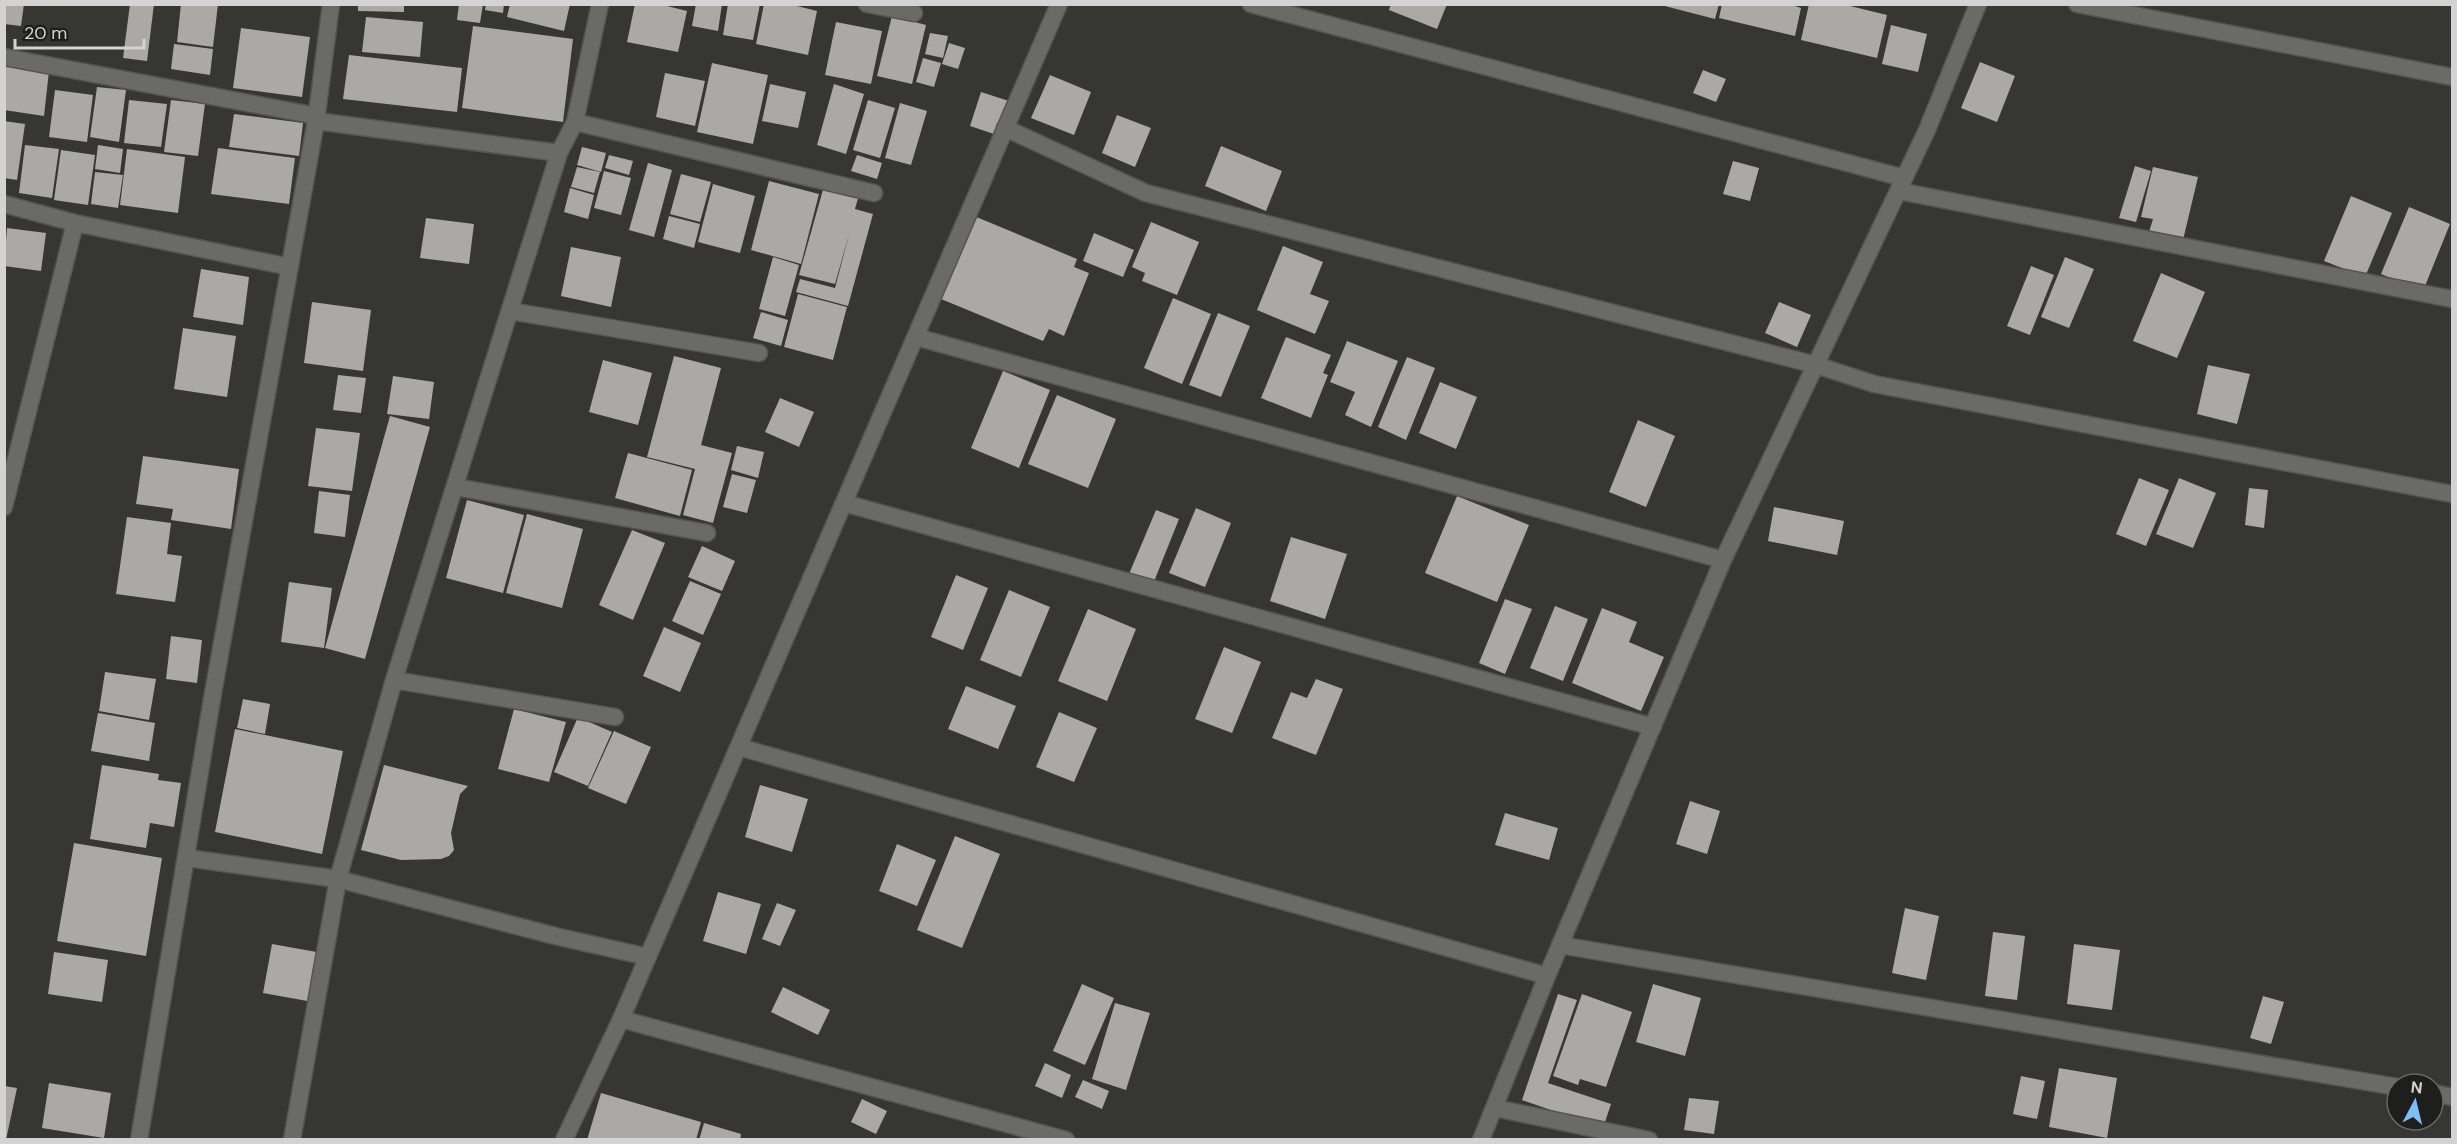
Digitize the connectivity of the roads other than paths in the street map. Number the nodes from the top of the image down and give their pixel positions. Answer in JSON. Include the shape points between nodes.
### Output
{"nodes":[{"id":1,"x":331,"y":4,"type":"edge"},
{"id":2,"x":600,"y":4,"type":"edge"},
{"id":3,"x":867,"y":4,"type":"edge"},
{"id":4,"x":1059,"y":4,"type":"edge"},
{"id":5,"x":1251,"y":4,"type":"edge"},
{"id":6,"x":1978,"y":4,"type":"edge"},
{"id":7,"x":2077,"y":4,"type":"edge"},
{"id":8,"x":914,"y":13,"type":"dead end"},
{"id":9,"x":4,"y":57,"type":"edge"},
{"id":10,"x":2452,"y":77,"type":"edge"},
{"id":11,"x":317,"y":119,"type":"junction"},
{"id":12,"x":575,"y":122,"type":"junction"},
{"id":13,"x":1005,"y":128,"type":"junction"},
{"id":14,"x":559,"y":153,"type":"junction"},
{"id":15,"x":1901,"y":184,"type":"junction"},
{"id":16,"x":874,"y":193,"type":"dead end"},
{"id":17,"x":4,"y":204,"type":"edge"},
{"id":18,"x":75,"y":224,"type":"junction"},
{"id":19,"x":290,"y":267,"type":"junction"},
{"id":20,"x":2452,"y":299,"type":"edge"},
{"id":21,"x":510,"y":311,"type":"junction"},
{"id":22,"x":916,"y":337,"type":"junction"},
{"id":23,"x":759,"y":353,"type":"dead end"},
{"id":24,"x":1816,"y":365,"type":"junction"},
{"id":25,"x":456,"y":487,"type":"junction"},
{"id":26,"x":2452,"y":494,"type":"edge"},
{"id":27,"x":844,"y":503,"type":"junction"},
{"id":28,"x":4,"y":507,"type":"edge"},
{"id":29,"x":707,"y":533,"type":"dead end"},
{"id":30,"x":1724,"y":560,"type":"junction"},
{"id":31,"x":394,"y":680,"type":"junction"},
{"id":32,"x":615,"y":717,"type":"dead end"},
{"id":33,"x":1653,"y":727,"type":"junction"},
{"id":34,"x":739,"y":747,"type":"junction"},
{"id":35,"x":187,"y":858,"type":"junction"},
{"id":36,"x":338,"y":879,"type":"junction"},
{"id":37,"x":1560,"y":945,"type":"junction"},
{"id":38,"x":648,"y":957,"type":"junction"},
{"id":39,"x":1547,"y":976,"type":"junction"},
{"id":40,"x":621,"y":1019,"type":"junction"},
{"id":41,"x":2385,"y":1085,"type":"edge"},
{"id":42,"x":1495,"y":1108,"type":"junction"},
{"id":43,"x":139,"y":1140,"type":"edge"},
{"id":44,"x":292,"y":1140,"type":"edge"},
{"id":45,"x":564,"y":1140,"type":"edge"},
{"id":46,"x":1066,"y":1140,"type":"edge"},
{"id":47,"x":1482,"y":1140,"type":"edge"},
{"id":48,"x":1649,"y":1140,"type":"edge"}],
"edges":[{"from":1,"to":11,"type":"street"},
{"from":2,"to":12,"type":"street"},
{"from":3,"to":8,"type":"street"},
{"from":4,"to":13,"type":"street"},
{"from":5,"to":15,"type":"street"},
{"from":6,"to":15,"type":"street"},
{"from":7,"to":10,"type":"street"},
{"from":9,"to":11,"type":"street"},
{"from":11,"to":14,"type":"street"},
{"from":11,"to":19,"type":"street"},
{"from":12,"to":14,"type":"street"},
{"from":12,"to":16,"type":"street"},
{"from":13,"to":22,"type":"street"},
{"from":13,"to":24,"type":"street","via":[[1146,193]]},
{"from":14,"to":21,"type":"street"},
{"from":15,"to":20,"type":"street"},
{"from":15,"to":24,"type":"street"},
{"from":17,"to":18,"type":"street"},
{"from":18,"to":19,"type":"street"},
{"from":18,"to":28,"type":"street"},
{"from":19,"to":35,"type":"street"},
{"from":21,"to":23,"type":"street"},
{"from":21,"to":25,"type":"street"},
{"from":22,"to":27,"type":"street"},
{"from":22,"to":30,"type":"street"},
{"from":24,"to":26,"type":"street","via":[[1874,384]]},
{"from":24,"to":30,"type":"street"},
{"from":25,"to":29,"type":"street"},
{"from":25,"to":31,"type":"street"},
{"from":27,"to":33,"type":"street"},
{"from":27,"to":34,"type":"street"},
{"from":30,"to":33,"type":"street"},
{"from":31,"to":32,"type":"street"},
{"from":31,"to":36,"type":"street"},
{"from":33,"to":37,"type":"street"},
{"from":34,"to":38,"type":"street"},
{"from":34,"to":39,"type":"street"},
{"from":35,"to":36,"type":"street"},
{"from":35,"to":43,"type":"street"},
{"from":36,"to":38,"type":"street"},
{"from":36,"to":44,"type":"street"},
{"from":37,"to":39,"type":"street"},
{"from":37,"to":41,"type":"street"},
{"from":38,"to":40,"type":"street"},
{"from":39,"to":42,"type":"street"},
{"from":40,"to":45,"type":"street"},
{"from":40,"to":46,"type":"street"},
{"from":42,"to":47,"type":"street"},
{"from":42,"to":48,"type":"street"}]}
